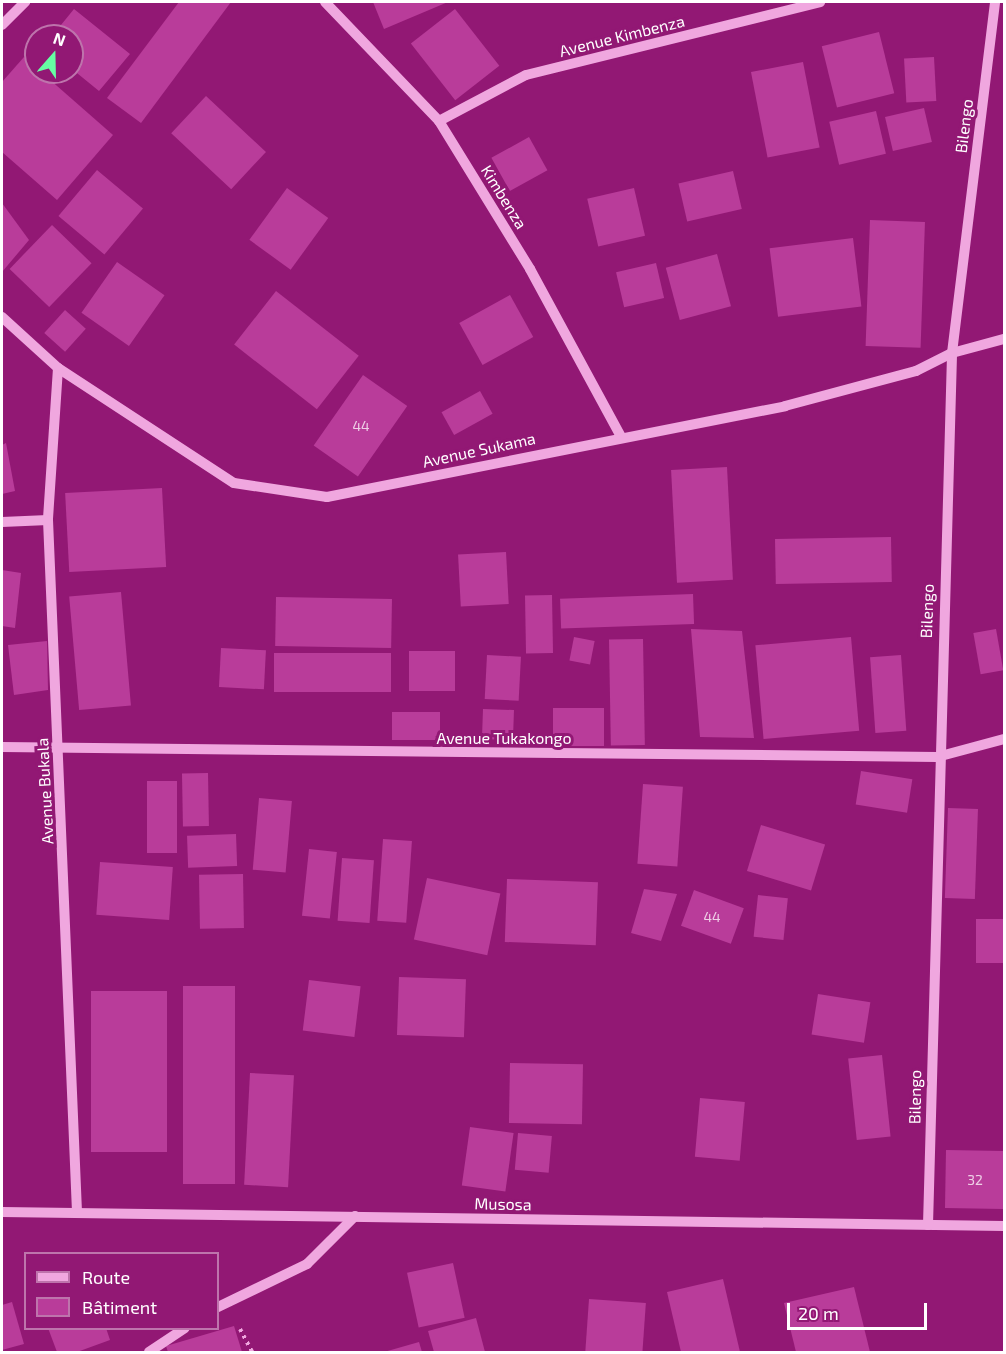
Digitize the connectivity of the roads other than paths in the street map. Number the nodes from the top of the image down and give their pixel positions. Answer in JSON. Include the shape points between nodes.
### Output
{"nodes":[{"id":1,"x":25,"y":2,"type":"edge"},
{"id":2,"x":326,"y":2,"type":"edge"},
{"id":3,"x":820,"y":2,"type":"edge"},
{"id":4,"x":995,"y":2,"type":"edge"},
{"id":5,"x":2,"y":25,"type":"edge"},
{"id":6,"x":439,"y":121,"type":"junction"},
{"id":7,"x":2,"y":317,"type":"edge"},
{"id":8,"x":1005,"y":339,"type":"edge"},
{"id":9,"x":952,"y":353,"type":"junction"},
{"id":10,"x":58,"y":368,"type":"junction"},
{"id":11,"x":620,"y":435,"type":"junction"},
{"id":12,"x":48,"y":520,"type":"junction"},
{"id":13,"x":2,"y":522,"type":"edge"},
{"id":14,"x":1005,"y":739,"type":"edge"},
{"id":15,"x":2,"y":747,"type":"edge"},
{"id":16,"x":57,"y":749,"type":"junction"},
{"id":17,"x":937,"y":757,"type":"junction"},
{"id":18,"x":2,"y":1212,"type":"edge"},
{"id":19,"x":77,"y":1212,"type":"junction"},
{"id":20,"x":355,"y":1216,"type":"junction"},
{"id":21,"x":928,"y":1225,"type":"junction"},
{"id":22,"x":1005,"y":1226,"type":"edge"},
{"id":23,"x":219,"y":1307,"type":"edge"},
{"id":24,"x":184,"y":1330,"type":"edge"},
{"id":25,"x":149,"y":1353,"type":"edge"}],
"edges":[{"from":1,"to":5,"type":"street"},
{"from":2,"to":6,"type":"street","name":"Kimbenza"},
{"from":3,"to":6,"type":"street","name":"Avenue Kimbenza","via":[[526,75]]},
{"from":4,"to":9,"type":"street","name":"Bilengo"},
{"from":6,"to":11,"type":"street","name":"Kimbenza","via":[[531,269]]},
{"from":7,"to":10,"type":"street","name":"Avenue Sukama"},
{"from":8,"to":9,"type":"street","name":"Avenue Sukama"},
{"from":9,"to":11,"type":"street","name":"Avenue Sukama","via":[[916,371],[785,406]]},
{"from":9,"to":17,"type":"street","name":"Bilengo"},
{"from":10,"to":11,"type":"street","name":"Avenue Sukama","via":[[234,483],[327,497]]},
{"from":10,"to":12,"type":"street","name":"Avenue Bukala"},
{"from":12,"to":13,"type":"street"},
{"from":12,"to":16,"type":"street","name":"Avenue Bukala"},
{"from":14,"to":17,"type":"street","name":"Avenue Tukakongo"},
{"from":15,"to":16,"type":"street","name":"Avenue Tukakongo"},
{"from":16,"to":17,"type":"street","name":"Avenue Tukakongo"},
{"from":16,"to":19,"type":"street","name":"Avenue Bukala"},
{"from":17,"to":21,"type":"street","name":"Bilengo"},
{"from":18,"to":19,"type":"street","name":"Musosa"},
{"from":19,"to":20,"type":"street","name":"Musosa"},
{"from":20,"to":21,"type":"street","name":"Musosa"},
{"from":20,"to":23,"type":"street","via":[[307,1264]]},
{"from":21,"to":22,"type":"street","name":"Musosa"},
{"from":24,"to":25,"type":"street"}]}
